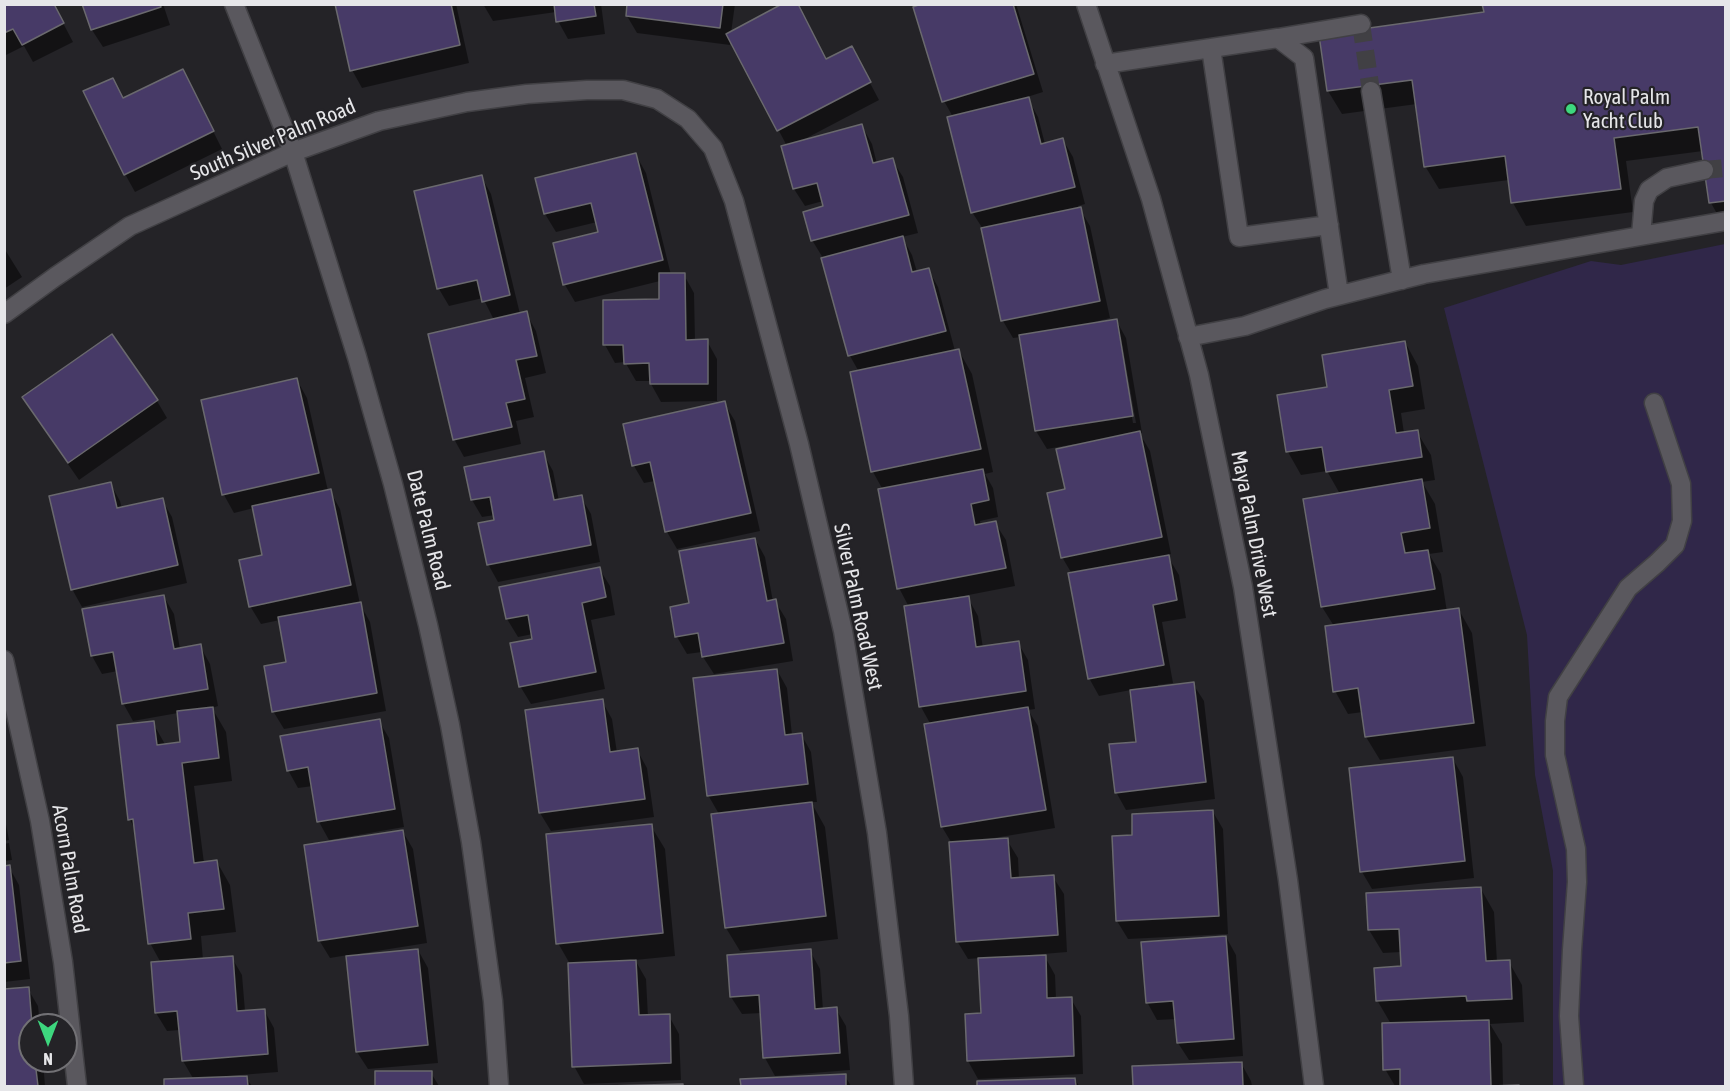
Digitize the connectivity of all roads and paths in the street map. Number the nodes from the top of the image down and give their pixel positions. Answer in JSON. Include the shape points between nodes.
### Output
{"nodes":[{"id":1,"x":234,"y":4,"type":"edge"},
{"id":2,"x":1086,"y":4,"type":"edge"},
{"id":3,"x":1361,"y":24,"type":"dead end"},
{"id":4,"x":1278,"y":38,"type":"junction"},
{"id":5,"x":1211,"y":48,"type":"junction"},
{"id":6,"x":1105,"y":64,"type":"junction"},
{"id":7,"x":1371,"y":91,"type":"tunnel mouth"},
{"id":8,"x":713,"y":148,"type":"joint"},
{"id":9,"x":292,"y":152,"type":"junction"},
{"id":10,"x":1704,"y":170,"type":"tunnel mouth"},
{"id":11,"x":1725,"y":221,"type":"edge"},
{"id":12,"x":1329,"y":225,"type":"junction"},
{"id":13,"x":1641,"y":235,"type":"junction"},
{"id":14,"x":1402,"y":280,"type":"junction"},
{"id":15,"x":1340,"y":295,"type":"junction"},
{"id":16,"x":4,"y":314,"type":"edge"},
{"id":17,"x":1188,"y":337,"type":"junction"},
{"id":18,"x":1654,"y":403,"type":"dead end"},
{"id":19,"x":4,"y":660,"type":"edge"},
{"id":20,"x":77,"y":1086,"type":"edge"},
{"id":21,"x":499,"y":1086,"type":"edge"},
{"id":22,"x":904,"y":1086,"type":"edge"},
{"id":23,"x":1314,"y":1086,"type":"edge"},
{"id":24,"x":1575,"y":1086,"type":"edge"}],
"edges":[{"from":1,"to":9,"type":"street","name":"Date Palm Road"},
{"from":2,"to":6,"type":"street","name":"Maya Palm Drive West"},
{"from":3,"to":4,"type":"street"},
{"from":4,"to":5,"type":"street"},
{"from":4,"to":12,"type":"street","via":[[1304,58]]},
{"from":5,"to":6,"type":"street"},
{"from":5,"to":12,"type":"street","via":[[1239,237]]},
{"from":6,"to":17,"type":"street","name":"Maya Palm Drive West","via":[[1151,199]]},
{"from":7,"to":14,"type":"street"},
{"from":8,"to":9,"type":"street","name":"South Silver Palm Road","via":[[688,119],[657,99],[623,90],[587,90],[467,102],[379,121]]},
{"from":8,"to":22,"type":"street","name":"Silver Palm Road West","via":[[734,201],[793,421],[843,631],[878,833]]},
{"from":9,"to":16,"type":"street","name":"South Silver Palm Road","via":[[130,226]]},
{"from":9,"to":21,"type":"street","name":"Date Palm Road","via":[[357,357],[428,625],[471,842],[493,1001]]},
{"from":10,"to":13,"type":"street","via":[[1667,178],[1649,190]]},
{"from":11,"to":13,"type":"street"},
{"from":12,"to":15,"type":"street"},
{"from":13,"to":14,"type":"street"},
{"from":14,"to":15,"type":"street"},
{"from":15,"to":17,"type":"street","via":[[1245,327]]},
{"from":17,"to":23,"type":"street","name":"Maya Palm Drive West","via":[[1243,587],[1288,880]]},
{"from":18,"to":24,"type":"street","via":[[1681,484],[1680,529],[1675,545],[1628,588],[1558,698],[1555,721],[1555,755],[1576,849],[1569,1016]]},
{"from":19,"to":20,"type":"street","name":"Acorn Palm Road","via":[[40,821],[63,962]]}]}
